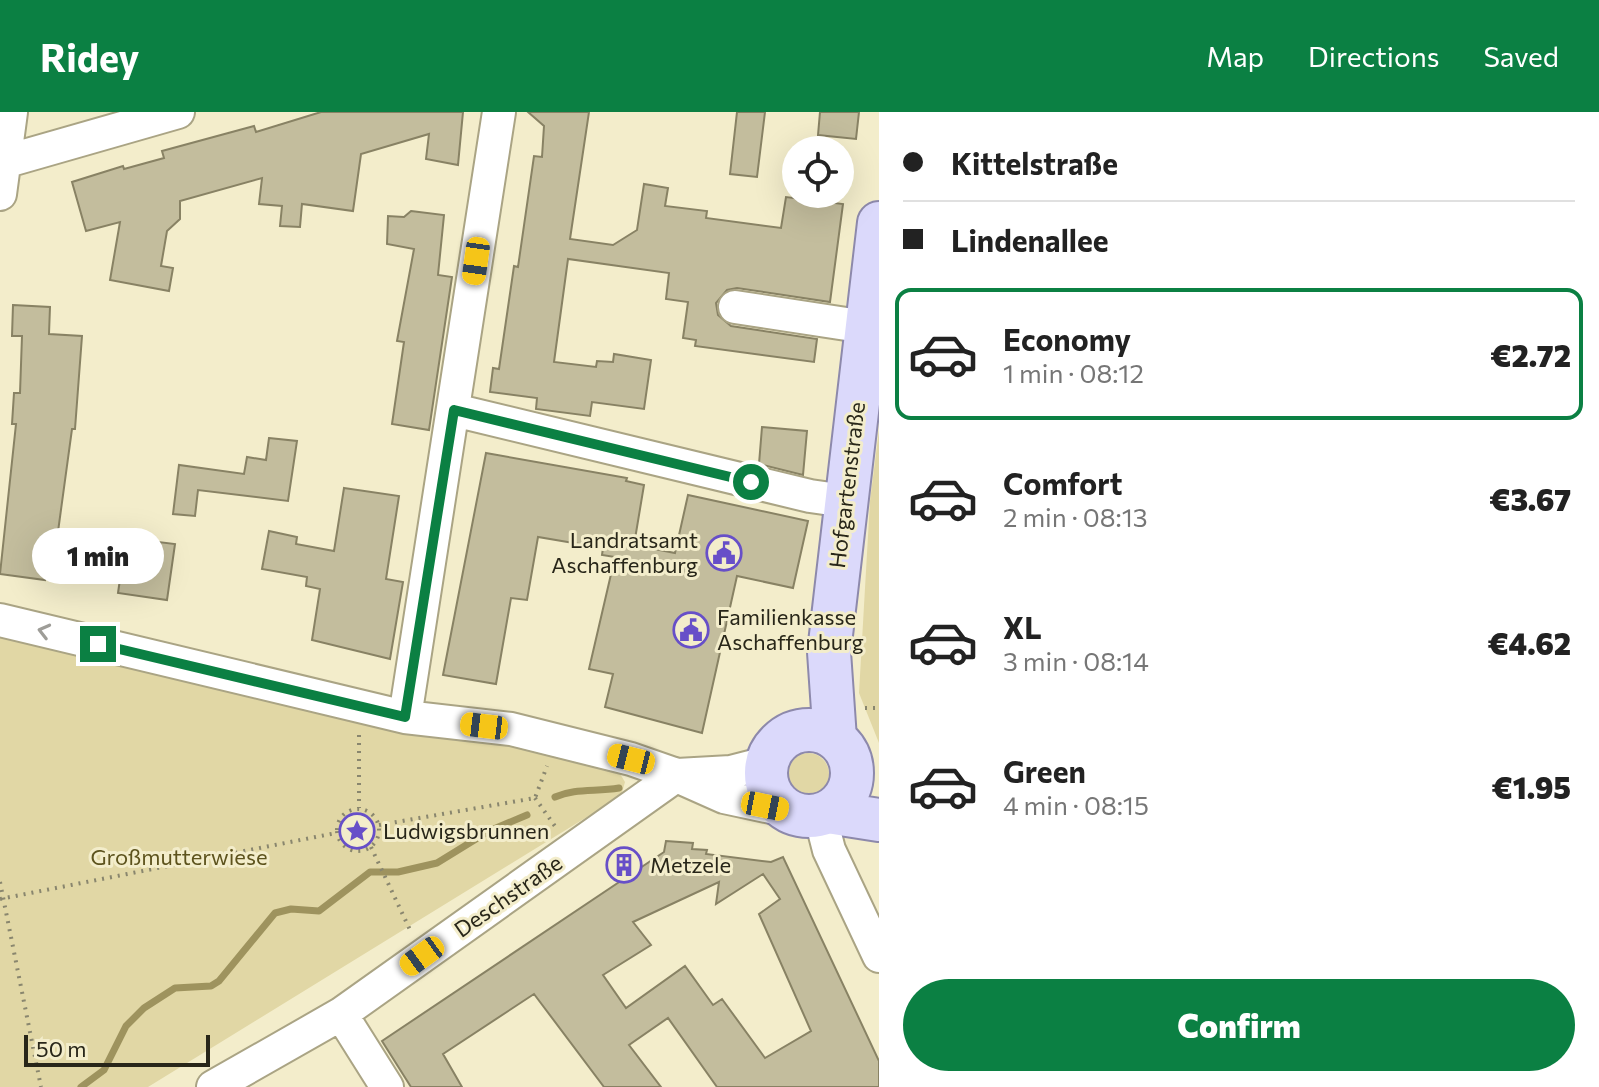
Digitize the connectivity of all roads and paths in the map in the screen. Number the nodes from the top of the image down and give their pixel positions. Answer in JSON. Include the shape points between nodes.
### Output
{"nodes":[{"id":1,"x":11,"y":112,"type":"edge"},
{"id":2,"x":178,"y":112,"type":"edge"},
{"id":3,"x":499,"y":112,"type":"edge"},
{"id":4,"x":1,"y":163,"type":"edge"},
{"id":5,"x":0,"y":194,"type":"edge"},
{"id":6,"x":879,"y":223,"type":"edge"},
{"id":7,"x":735,"y":307,"type":"dead end"},
{"id":8,"x":866,"y":327,"type":"junction"},
{"id":9,"x":454,"y":410,"type":"junction"},
{"id":10,"x":845,"y":501,"type":"junction"},
{"id":11,"x":0,"y":620,"type":"edge"},
{"id":12,"x":829,"y":652,"type":"junction"},
{"id":13,"x":405,"y":717,"type":"junction"},
{"id":14,"x":359,"y":724,"type":"dead end"},
{"id":15,"x":778,"y":748,"type":"junction"},
{"id":16,"x":855,"y":762,"type":"edge"},
{"id":17,"x":547,"y":765,"type":"dead end"},
{"id":18,"x":677,"y":775,"type":"junction"},
{"id":19,"x":535,"y":798,"type":"junction"},
{"id":20,"x":359,"y":808,"type":"junction"},
{"id":21,"x":811,"y":812,"type":"junction"},
{"id":22,"x":879,"y":820,"type":"edge"},
{"id":23,"x":379,"y":825,"type":"junction"},
{"id":24,"x":336,"y":833,"type":"junction"},
{"id":25,"x":562,"y":838,"type":"dead end"},
{"id":26,"x":371,"y":847,"type":"junction"},
{"id":27,"x":0,"y":882,"type":"edge"},
{"id":28,"x":1,"y":899,"type":"edge"},
{"id":29,"x":422,"y":956,"type":"junction"},
{"id":30,"x":879,"y":956,"type":"edge"},
{"id":31,"x":341,"y":1014,"type":"junction"},
{"id":32,"x":41,"y":1087,"type":"edge"},
{"id":33,"x":213,"y":1087,"type":"edge"},
{"id":34,"x":387,"y":1087,"type":"edge"}],
"edges":[{"from":1,"to":4,"type":"street"},
{"from":2,"to":4,"type":"street"},
{"from":3,"to":9,"type":"street"},
{"from":4,"to":5,"type":"street"},
{"from":6,"to":8,"type":"main road","name":"Hofgartenstraße"},
{"from":7,"to":8,"type":"street"},
{"from":8,"to":10,"type":"main road","name":"Hofgartenstraße"},
{"from":9,"to":10,"type":"street"},
{"from":9,"to":13,"type":"street"},
{"from":10,"to":12,"type":"main road","name":"Hofgartenstraße"},
{"from":13,"to":11,"type":"street","one_way":true},
{"from":12,"to":15,"type":"main road","name":"Hofgartenstraße","via":[[802,721]]},
{"from":12,"to":16,"type":"main road","name":"Hofgartenstraße"},
{"from":13,"to":18,"type":"street","via":[[511,729]]},
{"from":14,"to":20,"type":"path"},
{"from":15,"to":16,"type":"main road","via":[[815,730]]},
{"from":15,"to":18,"type":"street","via":[[731,772]]},
{"from":15,"to":21,"type":"main road","via":[[769,790]]},
{"from":16,"to":21,"type":"main road","via":[[844,798]]},
{"from":17,"to":19,"type":"path"},
{"from":18,"to":21,"type":"street","via":[[724,797]]},
{"from":18,"to":29,"type":"street","name":"Deschstraße"},
{"from":19,"to":23,"type":"path"},
{"from":19,"to":25,"type":"path"},
{"from":20,"to":23,"type":"path","via":[[372,813]]},
{"from":20,"to":24,"type":"path","via":[[341,815]]},
{"from":21,"to":22,"type":"main road"},
{"from":21,"to":30,"type":"street"},
{"from":23,"to":26,"type":"path"},
{"from":24,"to":26,"type":"path","via":[[343,846],[357,851]]},
{"from":24,"to":28,"type":"path"},
{"from":26,"to":29,"type":"path"},
{"from":27,"to":28,"type":"path"},
{"from":28,"to":32,"type":"path"},
{"from":29,"to":31,"type":"street","name":"Deschstraße"},
{"from":31,"to":33,"type":"street","name":"Deschstraße"},
{"from":31,"to":34,"type":"street"}]}
